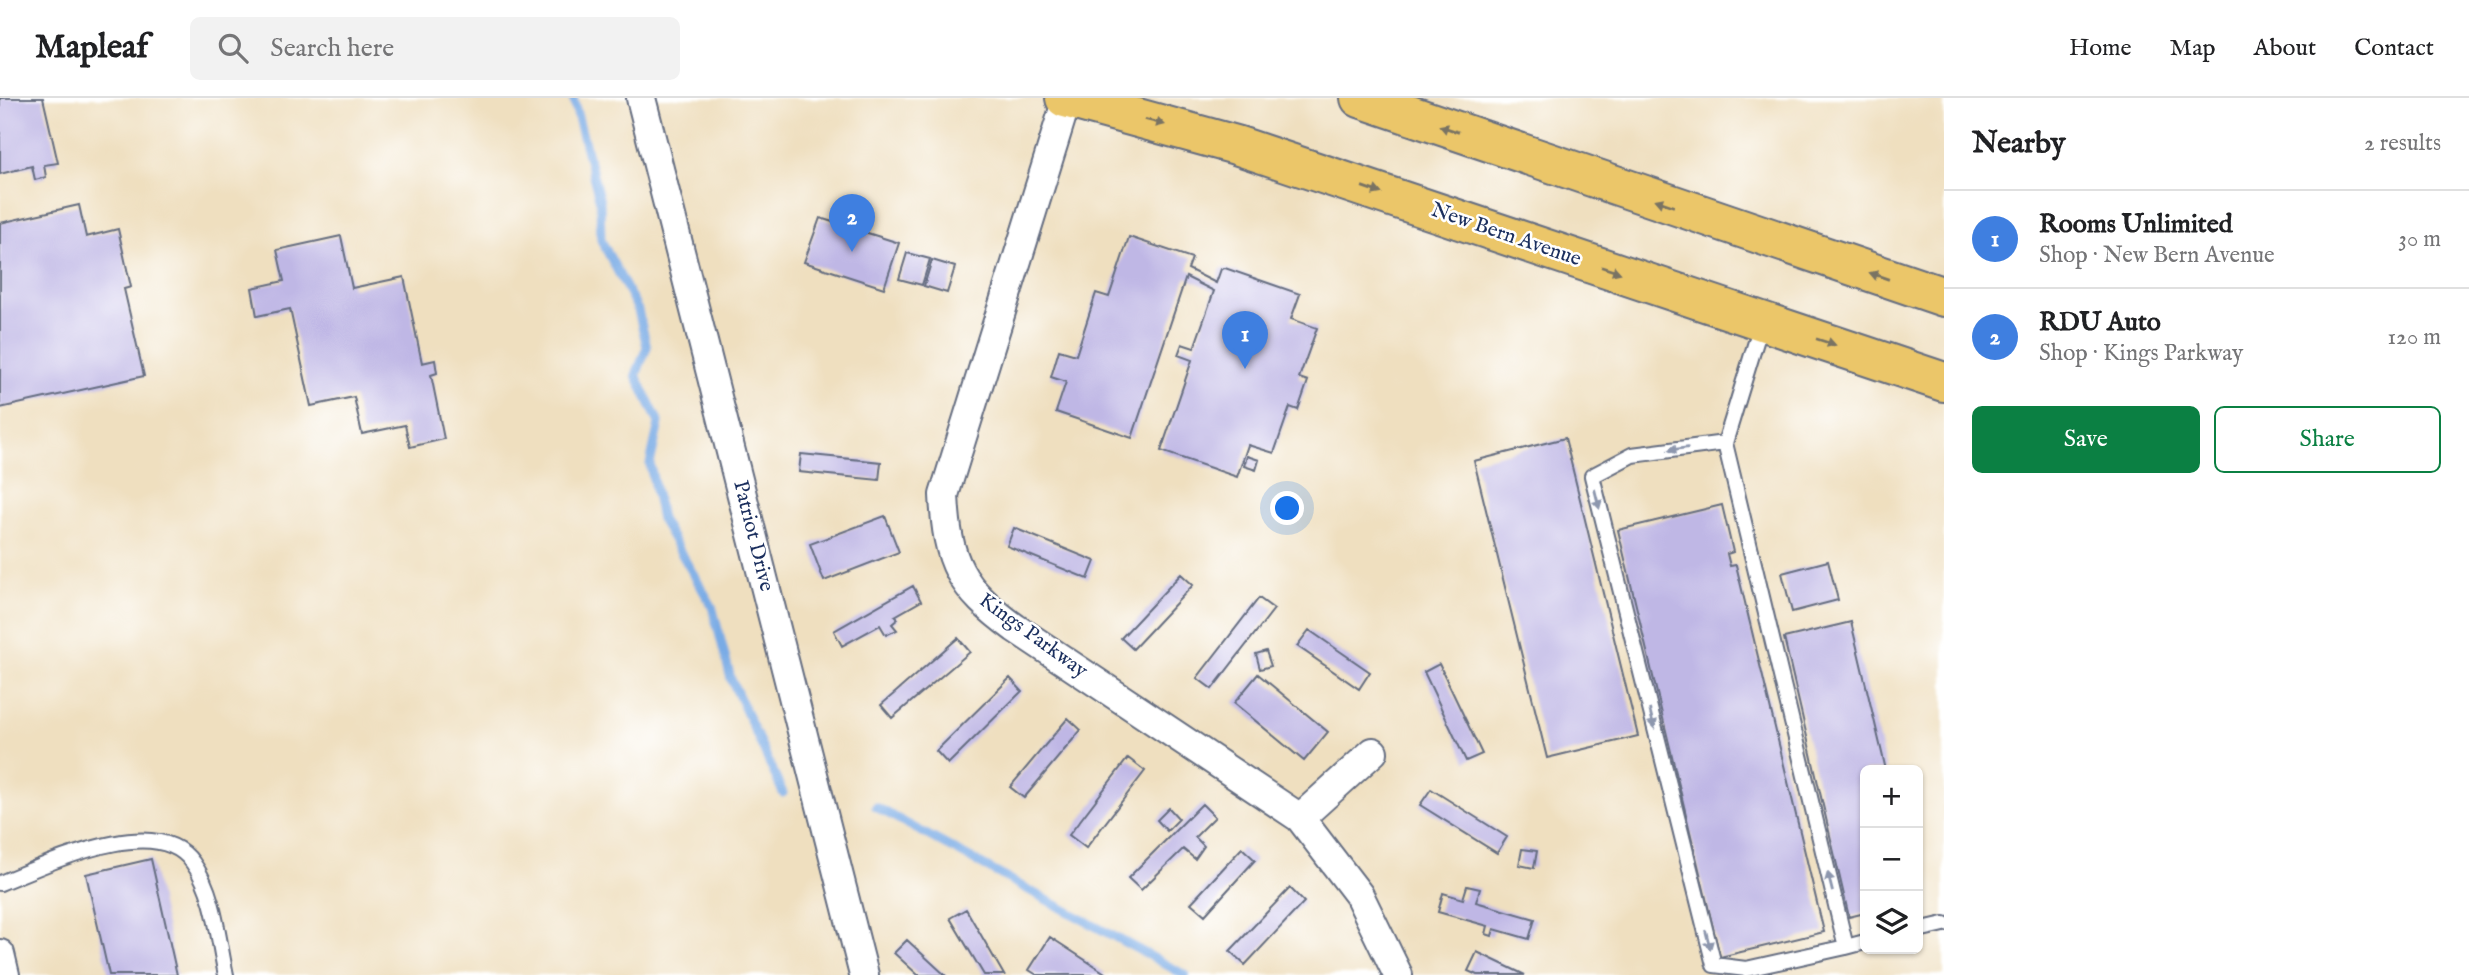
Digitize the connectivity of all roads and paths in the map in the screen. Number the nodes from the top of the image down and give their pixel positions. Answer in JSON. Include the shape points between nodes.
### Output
{"nodes":[{"id":1,"x":641,"y":98,"type":"edge"},
{"id":2,"x":1066,"y":98,"type":"edge"},
{"id":3,"x":1360,"y":98,"type":"edge"},
{"id":4,"x":1944,"y":298,"type":"edge"},
{"id":5,"x":1762,"y":321,"type":"junction"},
{"id":6,"x":1944,"y":382,"type":"edge"},
{"id":7,"x":1725,"y":443,"type":"junction"},
{"id":8,"x":1373,"y":752,"type":"dead end"},
{"id":9,"x":1300,"y":818,"type":"junction"},
{"id":10,"x":0,"y":883,"type":"edge"},
{"id":11,"x":1944,"y":924,"type":"edge"},
{"id":12,"x":1923,"y":929,"type":"edge"},
{"id":13,"x":1860,"y":943,"type":"edge"},
{"id":14,"x":1846,"y":947,"type":"junction"},
{"id":15,"x":0,"y":954,"type":"edge"},
{"id":16,"x":5,"y":975,"type":"edge"},
{"id":17,"x":226,"y":975,"type":"edge"},
{"id":18,"x":864,"y":975,"type":"edge"},
{"id":19,"x":1398,"y":975,"type":"edge"}],
"edges":[{"from":1,"to":18,"type":"street","name":"Patriot Drive"},
{"from":2,"to":5,"type":"main road","name":"New Bern Avenue","one_way":true,"via":[[1236,145]]},
{"from":2,"to":9,"type":"street","name":"Kings Parkway","via":[[954,457],[944,495],[946,534],[959,572],[982,604]]},
{"from":4,"to":3,"type":"main road","one_way":true},
{"from":5,"to":6,"type":"main road","name":"New Bern Avenue","one_way":true},
{"from":5,"to":7,"type":"lane"},
{"from":14,"to":7,"type":"lane","one_way":true},
{"from":7,"to":14,"type":"lane","one_way":true,"via":[[1632,455],[1591,476],[1714,965],[1746,970]]},
{"from":8,"to":9,"type":"street"},
{"from":9,"to":19,"type":"street","name":"Kings Parkway","via":[[1362,900]]},
{"from":10,"to":17,"type":"lane","via":[[80,852],[138,840],[174,844],[193,862],[206,888]]},
{"from":11,"to":12,"type":"lane"},
{"from":13,"to":14,"type":"lane"},
{"from":15,"to":16,"type":"street"}]}
